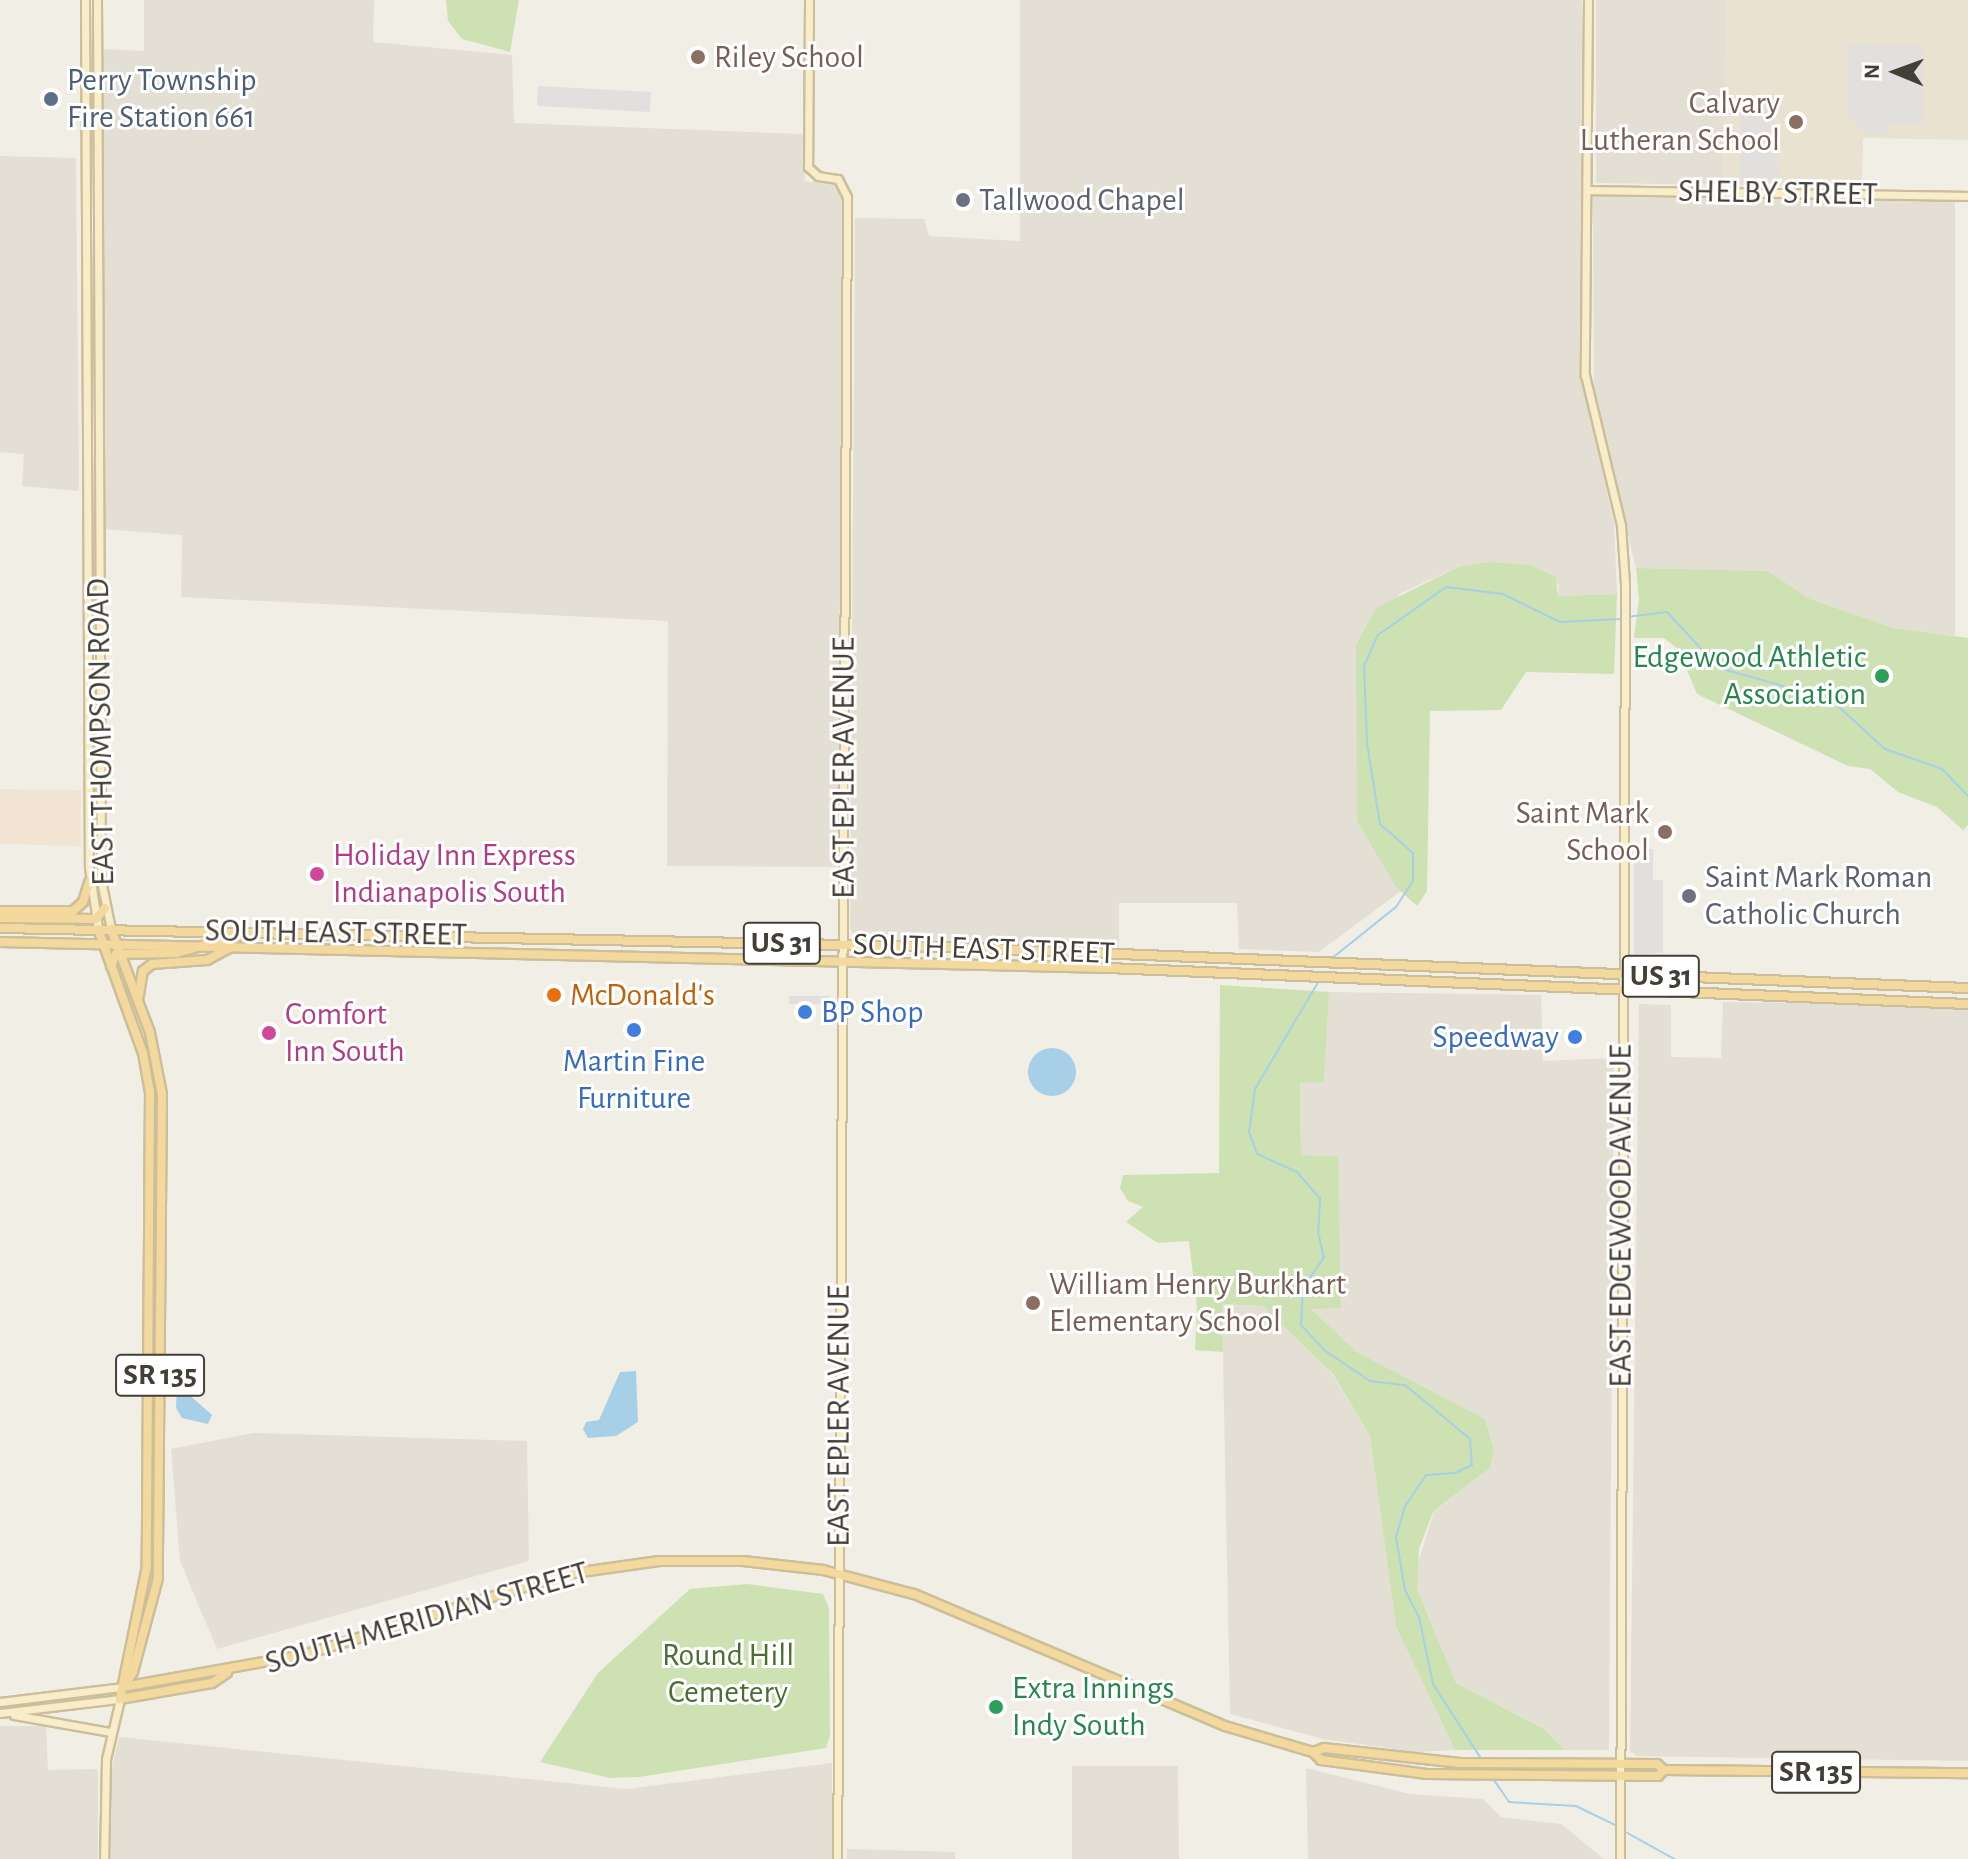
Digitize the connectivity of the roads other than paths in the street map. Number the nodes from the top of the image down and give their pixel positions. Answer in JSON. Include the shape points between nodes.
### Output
{"nodes":[{"id":1,"x":85,"y":0,"type":"edge"},
{"id":2,"x":97,"y":0,"type":"edge"},
{"id":3,"x":809,"y":0,"type":"edge"},
{"id":4,"x":1588,"y":0,"type":"edge"},
{"id":5,"x":1588,"y":190,"type":"junction"},
{"id":6,"x":1968,"y":196,"type":"edge"},
{"id":7,"x":87,"y":535,"type":"junction"},
{"id":8,"x":99,"y":537,"type":"junction"},
{"id":9,"x":89,"y":882,"type":"junction"},
{"id":10,"x":105,"y":908,"type":"junction"},
{"id":11,"x":0,"y":911,"type":"edge"},
{"id":12,"x":0,"y":918,"type":"edge"},
{"id":13,"x":97,"y":924,"type":"junction"},
{"id":14,"x":0,"y":928,"type":"edge"},
{"id":15,"x":111,"y":929,"type":"junction"},
{"id":16,"x":253,"y":932,"type":"junction"},
{"id":17,"x":0,"y":942,"type":"edge"},
{"id":18,"x":103,"y":944,"type":"junction"},
{"id":19,"x":842,"y":945,"type":"junction"},
{"id":20,"x":194,"y":946,"type":"junction"},
{"id":21,"x":231,"y":947,"type":"junction"},
{"id":22,"x":118,"y":948,"type":"junction"},
{"id":23,"x":843,"y":960,"type":"junction"},
{"id":24,"x":111,"y":966,"type":"junction"},
{"id":25,"x":1622,"y":974,"type":"junction"},
{"id":26,"x":1968,"y":988,"type":"edge"},
{"id":27,"x":1622,"y":989,"type":"junction"},
{"id":28,"x":138,"y":999,"type":"junction"},
{"id":29,"x":1968,"y":1004,"type":"edge"},
{"id":30,"x":838,"y":1573,"type":"junction"},
{"id":31,"x":227,"y":1673,"type":"junction"},
{"id":32,"x":123,"y":1687,"type":"junction"},
{"id":33,"x":120,"y":1699,"type":"junction"},
{"id":34,"x":0,"y":1702,"type":"edge"},
{"id":35,"x":4,"y":1713,"type":"edge"},
{"id":36,"x":110,"y":1732,"type":"junction"},
{"id":37,"x":1313,"y":1752,"type":"junction"},
{"id":38,"x":1620,"y":1764,"type":"junction"},
{"id":39,"x":1664,"y":1770,"type":"junction"},
{"id":40,"x":1968,"y":1773,"type":"edge"},
{"id":41,"x":1620,"y":1776,"type":"junction"},
{"id":42,"x":104,"y":1859,"type":"edge"},
{"id":43,"x":837,"y":1859,"type":"edge"},
{"id":44,"x":1620,"y":1859,"type":"edge"}],
"edges":[{"from":1,"to":7,"type":"main road","name":"EAST THOMPSON ROAD"},
{"from":2,"to":8,"type":"main road","name":"EAST THOMPSON ROAD"},
{"from":3,"to":19,"type":"main road","name":"EAST EPLER AVENUE","via":[[808,167],[818,176],[838,179],[847,197]]},
{"from":4,"to":5,"type":"main road","name":"EAST EDGEWOOD AVENUE"},
{"from":5,"to":6,"type":"main road","name":"SHELBY STREET"},
{"from":5,"to":25,"type":"main road","name":"EAST EDGEWOOD AVENUE","via":[[1585,375],[1621,525],[1625,602]]},
{"from":7,"to":8,"type":"main road"},
{"from":7,"to":9,"type":"main road","name":"EAST THOMPSON ROAD"},
{"from":8,"to":10,"type":"main road","name":"EAST THOMPSON ROAD"},
{"from":9,"to":11,"type":"main road","via":[[83,902],[73,911]]},
{"from":9,"to":13,"type":"main road","name":"EAST THOMPSON ROAD"},
{"from":10,"to":13,"type":"main road"},
{"from":10,"to":15,"type":"main road","name":"EAST THOMPSON ROAD"},
{"from":12,"to":13,"type":"main road"},
{"from":13,"to":14,"type":"main road","name":"SOUTH EAST STREET","number":"US 31"},
{"from":13,"to":15,"type":"main road","name":"SOUTH EAST STREET","number":"US 31"},
{"from":13,"to":18,"type":"main road","name":"EAST THOMPSON ROAD","number":"SR 135"},
{"from":15,"to":16,"type":"main road","name":"SOUTH EAST STREET","number":"US 31"},
{"from":15,"to":22,"type":"main road","name":"EAST THOMPSON ROAD","number":"SR 135"},
{"from":16,"to":19,"type":"main road","name":"SOUTH EAST STREET","number":"US 31"},
{"from":16,"to":20,"type":"main road"},
{"from":17,"to":18,"type":"main road","name":"SOUTH EAST STREET","number":"US 31"},
{"from":18,"to":22,"type":"main road","name":"SOUTH EAST STREET","number":"US 31"},
{"from":18,"to":24,"type":"main road","name":"EAST THOMPSON ROAD","number":"SR 135"},
{"from":19,"to":23,"type":"main road","name":"EAST EPLER AVENUE"},
{"from":19,"to":25,"type":"main road","name":"SOUTH EAST STREET","number":"US 31"},
{"from":20,"to":21,"type":"main road","name":"SOUTH EAST STREET","number":"US 31"},
{"from":20,"to":22,"type":"main road","name":"SOUTH EAST STREET","number":"US 31"},
{"from":21,"to":23,"type":"main road","name":"SOUTH EAST STREET","number":"US 31"},
{"from":21,"to":28,"type":"main road","via":[[207,960],[147,967]]},
{"from":22,"to":24,"type":"main road"},
{"from":22,"to":28,"type":"main road","name":"EAST THOMPSON ROAD","number":"SR 135"},
{"from":23,"to":27,"type":"main road","name":"SOUTH EAST STREET","number":"US 31"},
{"from":23,"to":30,"type":"main road","name":"EAST EPLER AVENUE"},
{"from":24,"to":32,"type":"main road","name":"EAST THOMPSON ROAD","number":"SR 135","via":[[143,1053],[150,1091],[147,1566]]},
{"from":25,"to":26,"type":"main road","name":"SOUTH EAST STREET","number":"US 31"},
{"from":25,"to":27,"type":"main road","name":"EAST EDGEWOOD AVENUE"},
{"from":27,"to":29,"type":"main road","name":"SOUTH EAST STREET","number":"US 31"},
{"from":27,"to":38,"type":"main road","name":"EAST EDGEWOOD AVENUE"},
{"from":28,"to":32,"type":"main road","name":"EAST THOMPSON ROAD","number":"SR 135","via":[[162,1094],[159,1551],[152,1609],[133,1672]]},
{"from":30,"to":31,"type":"main road","name":"SOUTH MERIDIAN STREET","number":"SR 135","via":[[721,1560],[598,1568],[516,1587],[335,1647]]},
{"from":30,"to":37,"type":"main road","name":"SOUTH MERIDIAN STREET","number":"SR 135","via":[[937,1602],[1225,1726]]},
{"from":30,"to":43,"type":"main road","name":"EAST EPLER AVENUE"},
{"from":31,"to":32,"type":"main road","name":"SOUTH MERIDIAN STREET","number":"SR 135","via":[[212,1670]]},
{"from":31,"to":33,"type":"main road","name":"SOUTH MERIDIAN STREET","number":"SR 135","via":[[212,1683]]},
{"from":32,"to":33,"type":"main road","name":"EAST THOMPSON ROAD","number":"SR 135"},
{"from":32,"to":34,"type":"main road","name":"SOUTH MERIDIAN STREET"},
{"from":33,"to":35,"type":"main road","name":"SOUTH MERIDIAN STREET"},
{"from":33,"to":36,"type":"main road","name":"EAST THOMPSON ROAD"},
{"from":35,"to":36,"type":"main road","name":"SOUTH MERIDIAN STREET"},
{"from":36,"to":42,"type":"main road","name":"EAST THOMPSON ROAD","via":[[103,1787]]},
{"from":37,"to":38,"type":"main road","name":"SOUTH MERIDIAN STREET","number":"SR 135","via":[[1324,1748],[1460,1763]]},
{"from":37,"to":41,"type":"main road","name":"SOUTH MERIDIAN STREET","number":"SR 135","via":[[1321,1760],[1380,1770]]},
{"from":38,"to":39,"type":"main road","name":"SOUTH MERIDIAN STREET","number":"SR 135","via":[[1657,1764]]},
{"from":38,"to":41,"type":"main road","name":"EAST EDGEWOOD AVENUE"},
{"from":39,"to":40,"type":"main road","name":"SOUTH MERIDIAN STREET","number":"SR 135"},
{"from":39,"to":41,"type":"main road","name":"SOUTH MERIDIAN STREET","number":"SR 135","via":[[1658,1776]]},
{"from":41,"to":44,"type":"main road","name":"EAST EDGEWOOD AVENUE"}]}
